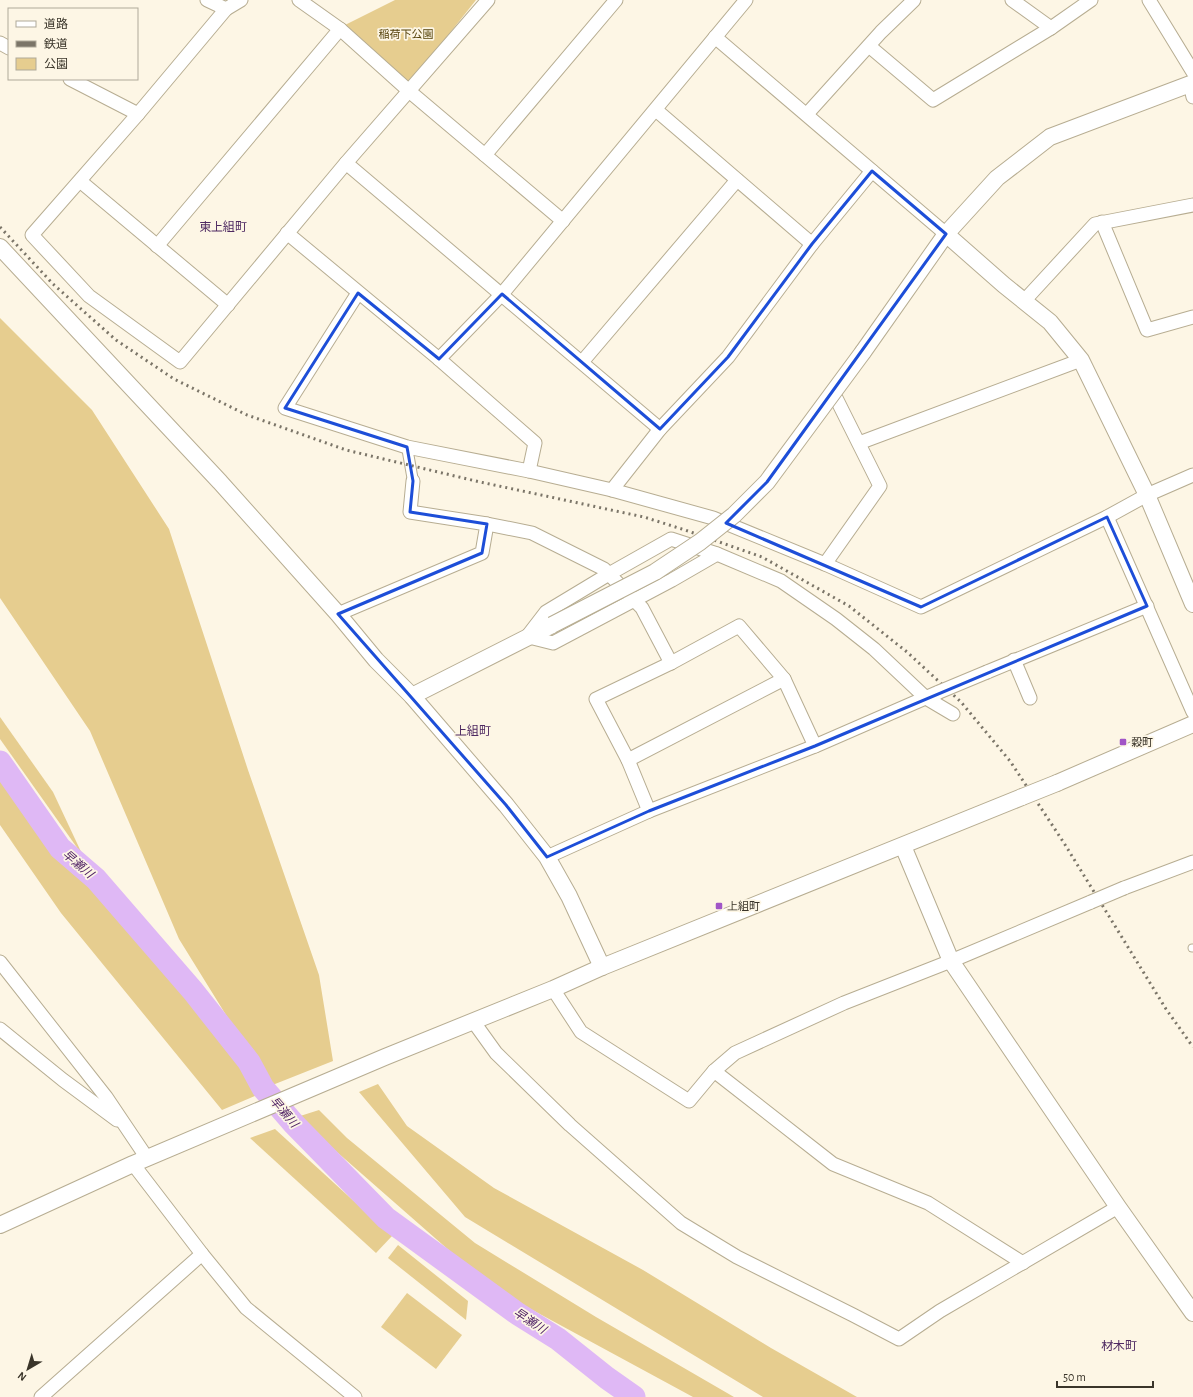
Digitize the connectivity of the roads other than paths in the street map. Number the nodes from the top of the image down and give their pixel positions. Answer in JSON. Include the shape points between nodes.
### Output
{"nodes":[{"id":1,"x":207,"y":0,"type":"edge"},
{"id":2,"x":241,"y":0,"type":"edge"},
{"id":3,"x":299,"y":0,"type":"edge"},
{"id":4,"x":488,"y":0,"type":"edge"},
{"id":5,"x":616,"y":0,"type":"edge"},
{"id":6,"x":746,"y":0,"type":"edge"},
{"id":7,"x":914,"y":0,"type":"edge"},
{"id":8,"x":1012,"y":0,"type":"edge"},
{"id":9,"x":1091,"y":0,"type":"edge"},
{"id":10,"x":1149,"y":0,"type":"edge"},
{"id":11,"x":226,"y":8,"type":"junction"},
{"id":12,"x":1051,"y":28,"type":"junction"},
{"id":13,"x":340,"y":29,"type":"junction"},
{"id":14,"x":715,"y":37,"type":"junction"},
{"id":15,"x":869,"y":46,"type":"junction"},
{"id":16,"x":72,"y":80,"type":"edge"},
{"id":17,"x":1192,"y":84,"type":"edge"},
{"id":18,"x":409,"y":91,"type":"junction"},
{"id":19,"x":656,"y":110,"type":"junction"},
{"id":20,"x":138,"y":114,"type":"junction"},
{"id":21,"x":807,"y":114,"type":"junction"},
{"id":22,"x":485,"y":155,"type":"junction"},
{"id":23,"x":346,"y":163,"type":"junction"},
{"id":24,"x":872,"y":171,"type":"junction"},
{"id":25,"x":737,"y":180,"type":"junction"},
{"id":26,"x":80,"y":182,"type":"junction"},
{"id":27,"x":1193,"y":205,"type":"edge"},
{"id":28,"x":563,"y":221,"type":"junction"},
{"id":29,"x":1102,"y":222,"type":"junction"},
{"id":30,"x":287,"y":233,"type":"junction"},
{"id":31,"x":946,"y":234,"type":"junction"},
{"id":32,"x":812,"y":244,"type":"junction"},
{"id":33,"x":157,"y":246,"type":"junction"},
{"id":34,"x":0,"y":247,"type":"edge"},
{"id":35,"x":358,"y":293,"type":"junction"},
{"id":36,"x":502,"y":294,"type":"junction"},
{"id":37,"x":1024,"y":301,"type":"junction"},
{"id":38,"x":228,"y":305,"type":"junction"},
{"id":39,"x":1193,"y":317,"type":"edge"},
{"id":40,"x":439,"y":360,"type":"junction"},
{"id":41,"x":1081,"y":360,"type":"junction"},
{"id":42,"x":582,"y":362,"type":"junction"},
{"id":43,"x":833,"y":392,"type":"junction"},
{"id":44,"x":660,"y":429,"type":"junction"},
{"id":45,"x":859,"y":443,"type":"junction"},
{"id":46,"x":407,"y":447,"type":"junction"},
{"id":47,"x":529,"y":471,"type":"junction"},
{"id":48,"x":1193,"y":475,"type":"edge"},
{"id":49,"x":414,"y":481,"type":"joint"},
{"id":50,"x":612,"y":490,"type":"junction"},
{"id":51,"x":1147,"y":494,"type":"junction"},
{"id":52,"x":1107,"y":516,"type":"junction"},
{"id":53,"x":487,"y":524,"type":"junction"},
{"id":54,"x":717,"y":554,"type":"junction"},
{"id":55,"x":825,"y":564,"type":"junction"},
{"id":56,"x":609,"y":574,"type":"junction"},
{"id":57,"x":633,"y":600,"type":"junction"},
{"id":58,"x":1193,"y":604,"type":"edge"},
{"id":59,"x":1147,"y":606,"type":"junction"},
{"id":60,"x":338,"y":614,"type":"junction"},
{"id":61,"x":528,"y":637,"type":"junction"},
{"id":62,"x":1014,"y":660,"type":"junction"},
{"id":63,"x":671,"y":663,"type":"junction"},
{"id":64,"x":784,"y":679,"type":"junction"},
{"id":65,"x":412,"y":696,"type":"junction"},
{"id":66,"x":926,"y":698,"type":"junction"},
{"id":67,"x":1030,"y":698,"type":"dead end"},
{"id":68,"x":1193,"y":712,"type":"edge"},
{"id":69,"x":953,"y":714,"type":"dead end"},
{"id":70,"x":1193,"y":724,"type":"edge"},
{"id":71,"x":815,"y":746,"type":"junction"},
{"id":72,"x":628,"y":760,"type":"junction"},
{"id":73,"x":649,"y":811,"type":"junction"},
{"id":74,"x":903,"y":846,"type":"junction"},
{"id":75,"x":547,"y":857,"type":"junction"},
{"id":76,"x":1193,"y":862,"type":"edge"},
{"id":77,"x":951,"y":961,"type":"junction"},
{"id":78,"x":0,"y":962,"type":"edge"},
{"id":79,"x":602,"y":967,"type":"junction"},
{"id":80,"x":553,"y":989,"type":"junction"},
{"id":81,"x":473,"y":1021,"type":"junction"},
{"id":82,"x":0,"y":1029,"type":"edge"},
{"id":83,"x":714,"y":1071,"type":"junction"},
{"id":84,"x":125,"y":1125,"type":"junction"},
{"id":85,"x":147,"y":1159,"type":"junction"},
{"id":86,"x":1118,"y":1207,"type":"junction"},
{"id":87,"x":0,"y":1225,"type":"edge"},
{"id":88,"x":202,"y":1254,"type":"junction"},
{"id":89,"x":1023,"y":1263,"type":"junction"},
{"id":90,"x":1193,"y":1313,"type":"edge"},
{"id":91,"x":40,"y":1397,"type":"edge"},
{"id":92,"x":355,"y":1397,"type":"edge"}],
"edges":[{"from":1,"to":11,"type":"street"},
{"from":2,"to":11,"type":"street"},
{"from":3,"to":13,"type":"street"},
{"from":4,"to":18,"type":"street"},
{"from":5,"to":22,"type":"street"},
{"from":6,"to":14,"type":"street"},
{"from":7,"to":15,"type":"street"},
{"from":8,"to":12,"type":"street"},
{"from":9,"to":12,"type":"street"},
{"from":10,"to":17,"type":"street"},
{"from":11,"to":20,"type":"street"},
{"from":12,"to":15,"type":"street","via":[[933,100]]},
{"from":13,"to":18,"type":"street"},
{"from":13,"to":33,"type":"street"},
{"from":14,"to":19,"type":"street"},
{"from":14,"to":21,"type":"street"},
{"from":15,"to":21,"type":"street"},
{"from":16,"to":20,"type":"street"},
{"from":17,"to":31,"type":"street","via":[[1050,137],[997,178]]},
{"from":18,"to":22,"type":"street"},
{"from":18,"to":23,"type":"street"},
{"from":19,"to":25,"type":"street"},
{"from":19,"to":28,"type":"street"},
{"from":20,"to":26,"type":"street"},
{"from":21,"to":24,"type":"street"},
{"from":22,"to":28,"type":"street"},
{"from":23,"to":30,"type":"street"},
{"from":23,"to":36,"type":"street"},
{"from":24,"to":31,"type":"street"},
{"from":24,"to":32,"type":"street"},
{"from":25,"to":32,"type":"street"},
{"from":25,"to":42,"type":"street"},
{"from":26,"to":33,"type":"street"},
{"from":26,"to":38,"type":"street","via":[[32,235],[89,296],[180,362]]},
{"from":27,"to":29,"type":"street"},
{"from":28,"to":36,"type":"street"},
{"from":29,"to":37,"type":"street","via":[[1095,224]]},
{"from":29,"to":39,"type":"street","via":[[1147,330]]},
{"from":30,"to":35,"type":"street"},
{"from":30,"to":38,"type":"street"},
{"from":31,"to":37,"type":"street"},
{"from":31,"to":43,"type":"street","bridge":true},
{"from":32,"to":44,"type":"street","via":[[728,357]]},
{"from":33,"to":38,"type":"street"},
{"from":34,"to":60,"type":"street","via":[[220,482]]},
{"from":35,"to":40,"type":"street"},
{"from":35,"to":46,"type":"street","via":[[285,408]]},
{"from":36,"to":40,"type":"street"},
{"from":36,"to":42,"type":"street"},
{"from":37,"to":41,"type":"street","via":[[1050,322]]},
{"from":40,"to":47,"type":"street","via":[[535,443]]},
{"from":41,"to":45,"type":"street"},
{"from":41,"to":51,"type":"street"},
{"from":42,"to":44,"type":"street"},
{"from":43,"to":45,"type":"street"},
{"from":43,"to":61,"type":"street","bridge":true,"via":[[767,482],[734,515],[700,542],[655,572]]},
{"from":44,"to":50,"type":"street"},
{"from":45,"to":55,"type":"street","via":[[880,486]]},
{"from":46,"to":47,"type":"street"},
{"from":46,"to":49,"type":"street"},
{"from":47,"to":50,"type":"street"},
{"from":48,"to":51,"type":"street"},
{"from":49,"to":53,"type":"street","via":[[410,512]]},
{"from":50,"to":55,"type":"street","via":[[713,518]]},
{"from":51,"to":52,"type":"street"},
{"from":51,"to":58,"type":"street"},
{"from":52,"to":55,"type":"street","via":[[921,607]]},
{"from":52,"to":59,"type":"street"},
{"from":53,"to":56,"type":"street","via":[[532,533],[604,569]]},
{"from":53,"to":60,"type":"street","via":[[482,553]]},
{"from":54,"to":56,"type":"street","via":[[672,539]]},
{"from":54,"to":57,"type":"street"},
{"from":54,"to":66,"type":"street","via":[[781,581],[874,649]]},
{"from":56,"to":57,"type":"street"},
{"from":56,"to":61,"type":"street","via":[[546,612]]},
{"from":57,"to":61,"type":"street","via":[[553,643]]},
{"from":57,"to":63,"type":"street","via":[[642,608]]},
{"from":59,"to":62,"type":"street"},
{"from":59,"to":68,"type":"street"},
{"from":60,"to":65,"type":"street","via":[[376,660]]},
{"from":61,"to":65,"type":"street"},
{"from":62,"to":66,"type":"street","bridge":true},
{"from":62,"to":67,"type":"street"},
{"from":63,"to":64,"type":"street","via":[[739,626]]},
{"from":63,"to":72,"type":"street","via":[[596,699]]},
{"from":64,"to":71,"type":"street"},
{"from":64,"to":72,"type":"street"},
{"from":65,"to":75,"type":"street"},
{"from":66,"to":69,"type":"street"},
{"from":66,"to":71,"type":"street"},
{"from":70,"to":74,"type":"street","bridge":true},
{"from":71,"to":73,"type":"street"},
{"from":72,"to":73,"type":"street"},
{"from":73,"to":75,"type":"street"},
{"from":74,"to":77,"type":"street"},
{"from":74,"to":79,"type":"street"},
{"from":75,"to":79,"type":"street","via":[[569,896]]},
{"from":76,"to":77,"type":"street","bridge":true,"via":[[1124,888]]},
{"from":77,"to":83,"type":"street","via":[[844,1003],[735,1053]]},
{"from":77,"to":86,"type":"street"},
{"from":78,"to":84,"type":"street"},
{"from":79,"to":80,"type":"street"},
{"from":80,"to":81,"type":"street"},
{"from":80,"to":83,"type":"street","via":[[581,1032],[689,1101]]},
{"from":81,"to":85,"type":"street"},
{"from":81,"to":89,"type":"street","via":[[496,1053],[570,1125],[681,1224],[737,1256],[899,1339],[940,1311]]},
{"from":82,"to":84,"type":"street","via":[[63,1080]]},
{"from":83,"to":89,"type":"street","via":[[833,1164],[928,1203]]},
{"from":84,"to":85,"type":"street"},
{"from":85,"to":87,"type":"street"},
{"from":85,"to":88,"type":"street"},
{"from":86,"to":89,"type":"street"},
{"from":86,"to":90,"type":"street"},
{"from":88,"to":91,"type":"street"},
{"from":88,"to":92,"type":"street","via":[[246,1308]]}]}
